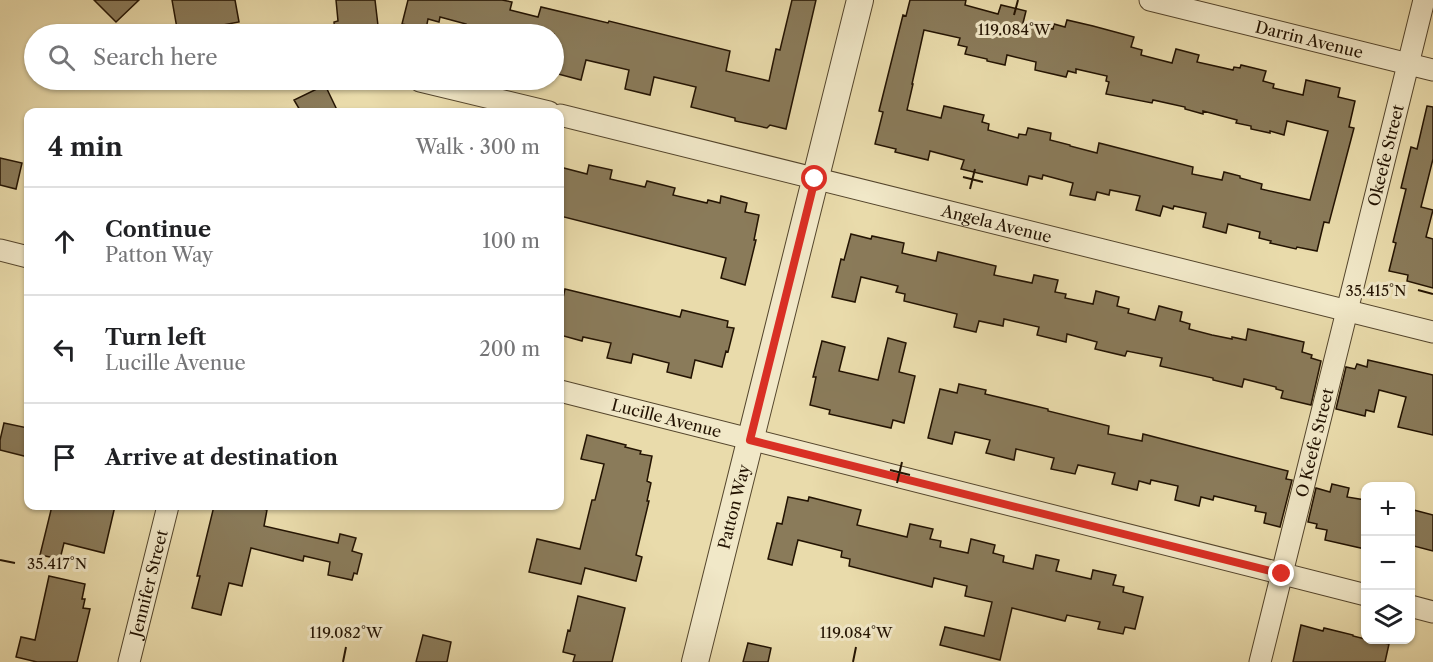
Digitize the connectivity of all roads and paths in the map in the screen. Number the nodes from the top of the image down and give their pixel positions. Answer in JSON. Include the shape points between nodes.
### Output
{"nodes":[{"id":1,"x":860,"y":0,"type":"edge"},
{"id":2,"x":1150,"y":0,"type":"edge"},
{"id":3,"x":1424,"y":0,"type":"edge"},
{"id":4,"x":1408,"y":64,"type":"junction"},
{"id":5,"x":1433,"y":70,"type":"edge"},
{"id":6,"x":457,"y":90,"type":"edge"},
{"id":7,"x":532,"y":108,"type":"edge"},
{"id":8,"x":564,"y":116,"type":"edge"},
{"id":9,"x":815,"y":179,"type":"junction"},
{"id":10,"x":0,"y":250,"type":"edge"},
{"id":11,"x":24,"y":256,"type":"edge"},
{"id":12,"x":1348,"y":310,"type":"junction"},
{"id":13,"x":1433,"y":332,"type":"edge"},
{"id":14,"x":564,"y":392,"type":"edge"},
{"id":15,"x":750,"y":440,"type":"junction"},
{"id":16,"x":167,"y":510,"type":"edge"},
{"id":17,"x":1282,"y":574,"type":"junction"},
{"id":18,"x":1361,"y":594,"type":"edge"},
{"id":19,"x":1415,"y":607,"type":"edge"},
{"id":20,"x":1433,"y":612,"type":"edge"},
{"id":21,"x":129,"y":662,"type":"edge"},
{"id":22,"x":695,"y":662,"type":"edge"},
{"id":23,"x":1260,"y":662,"type":"edge"}],
"edges":[{"from":1,"to":9,"type":"street","name":"Patton Way"},
{"from":2,"to":4,"type":"street","name":"Darrin Avenue"},
{"from":3,"to":4,"type":"street","name":"Okeefe Street"},
{"from":4,"to":5,"type":"street","name":"Darrin Avenue"},
{"from":4,"to":12,"type":"street","name":"Okeefe Street"},
{"from":6,"to":7,"type":"street"},
{"from":8,"to":9,"type":"street","name":"Angela Avenue"},
{"from":9,"to":12,"type":"street","name":"Angela Avenue"},
{"from":9,"to":15,"type":"street","name":"Patton Way"},
{"from":10,"to":11,"type":"street"},
{"from":12,"to":13,"type":"street","name":"Angela Avenue"},
{"from":12,"to":17,"type":"street","name":"O Keefe Street"},
{"from":14,"to":15,"type":"street","name":"Lucille Avenue"},
{"from":15,"to":17,"type":"street","name":"Lucille Avenue"},
{"from":15,"to":22,"type":"street","name":"Patton Way"},
{"from":16,"to":21,"type":"street","name":"Jennifer Street"},
{"from":17,"to":18,"type":"street","name":"Lucille Avenue"},
{"from":17,"to":23,"type":"street"},
{"from":19,"to":20,"type":"street"}]}
